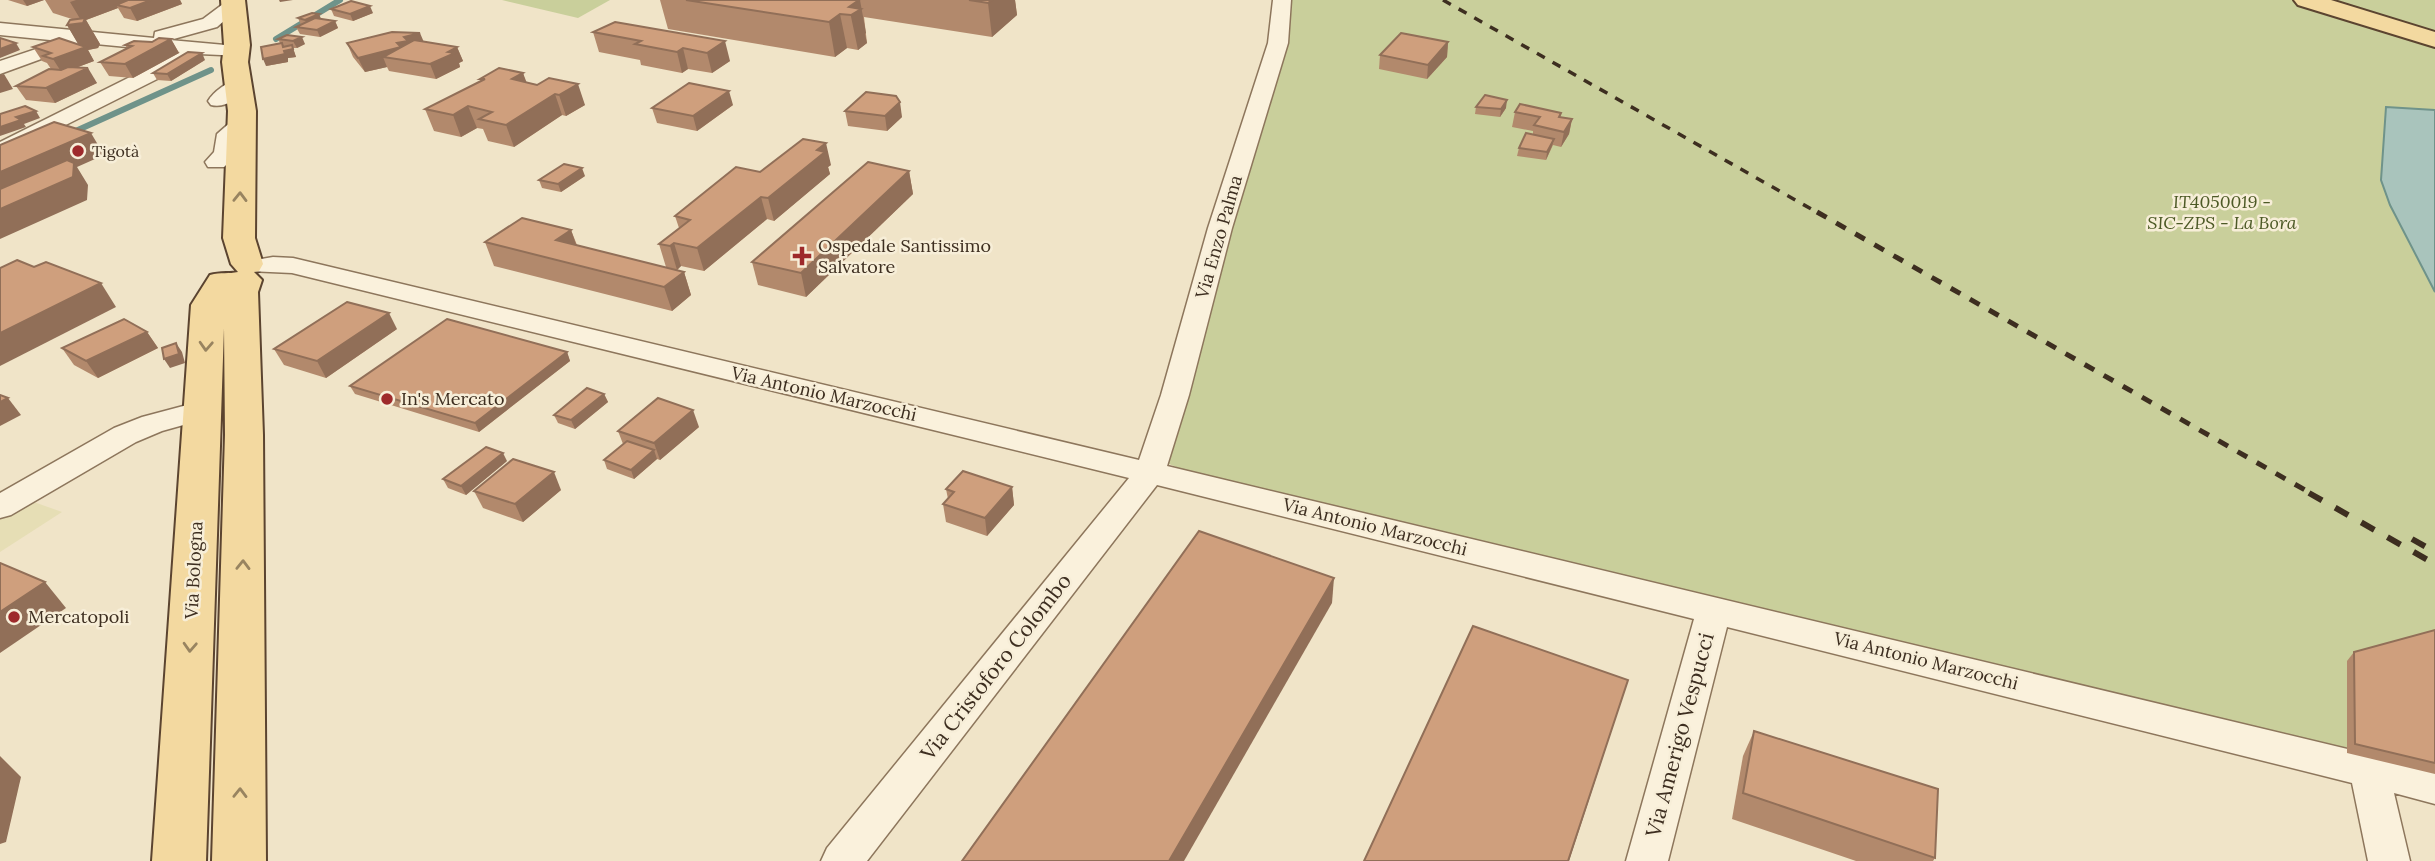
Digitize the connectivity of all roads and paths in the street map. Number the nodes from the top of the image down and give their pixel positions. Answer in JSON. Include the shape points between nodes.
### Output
{"nodes":[{"id":1,"x":1282,"y":0,"type":"edge"},
{"id":2,"x":2305,"y":0,"type":"edge"},
{"id":3,"x":0,"y":29,"type":"edge"},
{"id":4,"x":97,"y":37,"type":"junction"},
{"id":5,"x":2435,"y":40,"type":"edge"},
{"id":6,"x":233,"y":46,"type":"edge"},
{"id":7,"x":192,"y":47,"type":"junction"},
{"id":8,"x":0,"y":68,"type":"edge"},
{"id":9,"x":241,"y":125,"type":"junction"},
{"id":10,"x":0,"y":151,"type":"edge"},
{"id":11,"x":216,"y":162,"type":"junction"},
{"id":12,"x":242,"y":273,"type":"junction"},
{"id":13,"x":202,"y":410,"type":"junction"},
{"id":14,"x":1150,"y":472,"type":"junction"},
{"id":15,"x":0,"y":507,"type":"edge"},
{"id":16,"x":1714,"y":609,"type":"junction"},
{"id":17,"x":2369,"y":771,"type":"junction"},
{"id":18,"x":2435,"y":787,"type":"edge"},
{"id":19,"x":179,"y":861,"type":"edge"},
{"id":20,"x":239,"y":861,"type":"edge"},
{"id":21,"x":842,"y":861,"type":"edge"},
{"id":22,"x":1647,"y":861,"type":"edge"},
{"id":23,"x":2389,"y":861,"type":"edge"}],
"edges":[{"from":1,"to":14,"type":"street","name":"Via Enzo Palma","via":[[1278,43]]},
{"from":2,"to":5,"type":"main road"},
{"from":3,"to":4,"type":"street"},
{"from":4,"to":6,"type":"street","via":[[157,37]]},
{"from":4,"to":7,"type":"street"},
{"from":4,"to":8,"type":"street"},
{"from":6,"to":7,"type":"street"},
{"from":6,"to":9,"type":"main road"},
{"from":6,"to":11,"type":"main road"},
{"from":7,"to":10,"type":"street"},
{"from":9,"to":11,"type":"street","via":[[228,134],[225,155]]},
{"from":12,"to":9,"type":"main road","one_way":true},
{"from":11,"to":12,"type":"main road","via":[[214,243]]},
{"from":12,"to":13,"type":"main road","name":"Via Bologna","one_way":true,"via":[[208,305]]},
{"from":12,"to":14,"type":"street","name":"Via Antonio Marzocchi","via":[[313,272]]},
{"from":20,"to":12,"type":"main road","one_way":true},
{"from":13,"to":15,"type":"street","via":[[124,435]]},
{"from":13,"to":19,"type":"main road","name":"Via Bologna","one_way":true},
{"from":14,"to":16,"type":"street","name":"Via Antonio Marzocchi"},
{"from":14,"to":21,"type":"street","name":"Via Cristoforo Colombo"},
{"from":16,"to":17,"type":"street","name":"Via Antonio Marzocchi"},
{"from":16,"to":22,"type":"street","name":"Via Amerigo Vespucci"},
{"from":17,"to":18,"type":"street","name":"Via Antonio Marzocchi"},
{"from":17,"to":23,"type":"street"}]}
